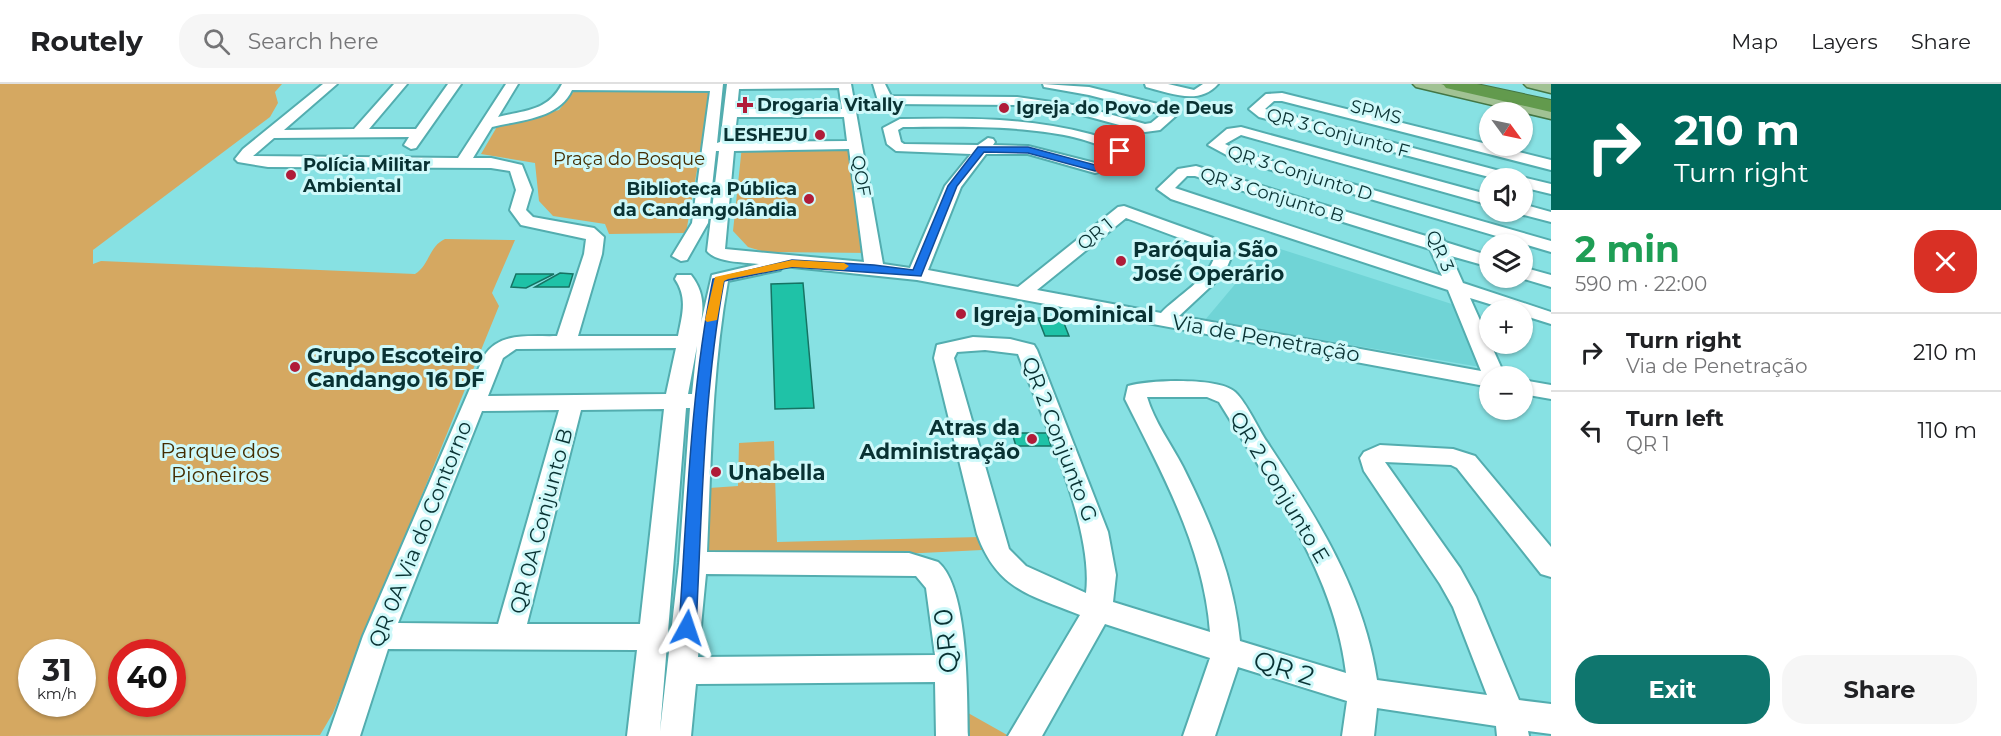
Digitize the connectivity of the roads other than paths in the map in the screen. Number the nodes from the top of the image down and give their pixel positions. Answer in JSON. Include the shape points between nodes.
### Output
{"nodes":[{"id":1,"x":331,"y":84,"type":"edge"},
{"id":2,"x":401,"y":84,"type":"edge"},
{"id":3,"x":455,"y":84,"type":"edge"},
{"id":4,"x":512,"y":84,"type":"edge"},
{"id":5,"x":845,"y":84,"type":"edge"},
{"id":6,"x":879,"y":84,"type":"edge"},
{"id":7,"x":1017,"y":84,"type":"edge"},
{"id":8,"x":1048,"y":84,"type":"edge"},
{"id":9,"x":1151,"y":84,"type":"edge"},
{"id":10,"x":1212,"y":84,"type":"edge"},
{"id":11,"x":1263,"y":84,"type":"edge"},
{"id":12,"x":1421,"y":84,"type":"edge"},
{"id":13,"x":1452,"y":84,"type":"edge"},
{"id":14,"x":1491,"y":84,"type":"edge"},
{"id":15,"x":1532,"y":84,"type":"edge"},
{"id":16,"x":568,"y":85,"type":"edge"},
{"id":17,"x":643,"y":85,"type":"edge"},
{"id":18,"x":717,"y":85,"type":"edge"},
{"id":19,"x":733,"y":85,"type":"edge"},
{"id":20,"x":1551,"y":88,"type":"edge"},
{"id":21,"x":1551,"y":97,"type":"edge"},
{"id":22,"x":1017,"y":101,"type":"junction"},
{"id":23,"x":1502,"y":102,"type":"edge"},
{"id":24,"x":1551,"y":106,"type":"edge"},
{"id":25,"x":1533,"y":109,"type":"edge"},
{"id":26,"x":730,"y":113,"type":"junction"},
{"id":27,"x":850,"y":113,"type":"junction"},
{"id":28,"x":1551,"y":113,"type":"edge"},
{"id":29,"x":490,"y":123,"type":"junction"},
{"id":30,"x":1006,"y":123,"type":"junction"},
{"id":31,"x":358,"y":133,"type":"junction"},
{"id":32,"x":420,"y":133,"type":"junction"},
{"id":33,"x":269,"y":134,"type":"junction"},
{"id":34,"x":1452,"y":135,"type":"junction"},
{"id":35,"x":1479,"y":138,"type":"edge"},
{"id":36,"x":855,"y":145,"type":"junction"},
{"id":37,"x":718,"y":147,"type":"junction"},
{"id":38,"x":982,"y":149,"type":"junction"},
{"id":39,"x":1533,"y":150,"type":"edge"},
{"id":40,"x":1551,"y":154,"type":"edge"},
{"id":41,"x":1434,"y":159,"type":"junction"},
{"id":42,"x":400,"y":161,"type":"junction"},
{"id":43,"x":463,"y":162,"type":"junction"},
{"id":44,"x":1551,"y":165,"type":"edge"},
{"id":45,"x":1479,"y":170,"type":"edge"},
{"id":46,"x":1419,"y":180,"type":"junction"},
{"id":47,"x":1533,"y":185,"type":"edge"},
{"id":48,"x":1551,"y":189,"type":"edge"},
{"id":49,"x":1479,"y":197,"type":"edge"},
{"id":50,"x":1421,"y":209,"type":"junction"},
{"id":51,"x":1533,"y":212,"type":"edge"},
{"id":52,"x":1551,"y":217,"type":"edge"},
{"id":53,"x":1437,"y":245,"type":"junction"},
{"id":54,"x":1551,"y":246,"type":"edge"},
{"id":55,"x":720,"y":252,"type":"junction"},
{"id":56,"x":1479,"y":258,"type":"edge"},
{"id":57,"x":792,"y":264,"type":"junction"},
{"id":58,"x":682,"y":267,"type":"junction"},
{"id":59,"x":874,"y":268,"type":"junction"},
{"id":60,"x":917,"y":274,"type":"junction"},
{"id":61,"x":1533,"y":275,"type":"edge"},
{"id":62,"x":722,"y":278,"type":"junction"},
{"id":63,"x":1551,"y":281,"type":"edge"},
{"id":64,"x":1455,"y":287,"type":"junction"},
{"id":65,"x":1023,"y":292,"type":"junction"},
{"id":66,"x":1551,"y":318,"type":"edge"},
{"id":67,"x":1165,"y":320,"type":"junction"},
{"id":68,"x":699,"y":340,"type":"junction"},
{"id":69,"x":565,"y":344,"type":"junction"},
{"id":70,"x":1490,"y":366,"type":"edge"},
{"id":71,"x":1479,"y":378,"type":"edge"},
{"id":72,"x":1533,"y":389,"type":"edge"},
{"id":73,"x":1551,"y":392,"type":"edge"},
{"id":74,"x":676,"y":401,"type":"junction"},
{"id":75,"x":702,"y":402,"type":"junction"},
{"id":76,"x":572,"y":403,"type":"junction"},
{"id":77,"x":473,"y":404,"type":"junction"},
{"id":78,"x":693,"y":563,"type":"junction"},
{"id":79,"x":1551,"y":566,"type":"edge"},
{"id":80,"x":1026,"y":580,"type":"joint"},
{"id":81,"x":689,"y":607,"type":"junction"},
{"id":82,"x":657,"y":609,"type":"junction"},
{"id":83,"x":1098,"y":610,"type":"junction"},
{"id":84,"x":378,"y":636,"type":"junction"},
{"id":85,"x":654,"y":637,"type":"junction"},
{"id":86,"x":509,"y":638,"type":"junction"},
{"id":87,"x":1226,"y":650,"type":"junction"},
{"id":88,"x":950,"y":668,"type":"junction"},
{"id":89,"x":683,"y":671,"type":"junction"},
{"id":90,"x":1363,"y":692,"type":"junction"},
{"id":91,"x":1551,"y":719,"type":"edge"},
{"id":92,"x":1512,"y":725,"type":"edge"},
{"id":93,"x":344,"y":736,"type":"edge"},
{"id":94,"x":643,"y":736,"type":"edge"},
{"id":95,"x":675,"y":736,"type":"edge"},
{"id":96,"x":952,"y":736,"type":"edge"},
{"id":97,"x":1024,"y":736,"type":"edge"},
{"id":98,"x":1199,"y":736,"type":"edge"},
{"id":99,"x":1358,"y":736,"type":"edge"}],
"edges":[{"from":1,"to":33,"type":"street"},
{"from":2,"to":31,"type":"street"},
{"from":3,"to":32,"type":"street"},
{"from":4,"to":29,"type":"street"},
{"from":5,"to":19,"type":"street"},
{"from":5,"to":27,"type":"street","name":"QOF"},
{"from":6,"to":22,"type":"street","via":[[883,98],[890,100]]},
{"from":7,"to":22,"type":"street"},
{"from":8,"to":22,"type":"street","via":[[1118,97],[1171,114],[1155,127],[1145,128],[1080,110]]},
{"from":9,"to":10,"type":"street","via":[[1194,94]]},
{"from":11,"to":34,"type":"street","name":"SPMS"},
{"from":12,"to":23,"type":"main road"},
{"from":13,"to":24,"type":"highway"},
{"from":14,"to":21,"type":"highway"},
{"from":15,"to":20,"type":"main road"},
{"from":16,"to":17,"type":"street"},
{"from":16,"to":29,"type":"street","via":[[560,101],[550,108]]},
{"from":17,"to":18,"type":"street"},
{"from":18,"to":37,"type":"street"},
{"from":19,"to":26,"type":"street"},
{"from":22,"to":30,"type":"street"},
{"from":25,"to":28,"type":"highway"},
{"from":26,"to":27,"type":"street"},
{"from":26,"to":37,"type":"street"},
{"from":27,"to":36,"type":"street","name":"QOF"},
{"from":29,"to":43,"type":"street"},
{"from":30,"to":38,"type":"street"},
{"from":30,"to":38,"type":"street","via":[[900,123],[891,128],[894,144],[901,148]]},
{"from":30,"to":38,"type":"street","via":[[1081,135],[1120,151],[1095,168],[1028,150]]},
{"from":31,"to":32,"type":"street"},
{"from":31,"to":33,"type":"street"},
{"from":32,"to":42,"type":"street"},
{"from":33,"to":42,"type":"street","via":[[243,159]]},
{"from":34,"to":35,"type":"street","name":"SPMS"},
{"from":34,"to":41,"type":"street"},
{"from":34,"to":41,"type":"street","name":"QR 3 Conjunto F","via":[[1282,97],[1271,97],[1256,109]]},
{"from":34,"to":44,"type":"street","name":"QR 3 Conjunto F"},
{"from":36,"to":37,"type":"street"},
{"from":36,"to":59,"type":"street","name":"QOF"},
{"from":37,"to":55,"type":"street"},
{"from":37,"to":58,"type":"street","via":[[700,223]]},
{"from":38,"to":60,"type":"street","via":[[953,186]]},
{"from":39,"to":40,"type":"street"},
{"from":41,"to":45,"type":"street","name":"QR 3 Conjunto F"},
{"from":41,"to":46,"type":"street"},
{"from":42,"to":43,"type":"street"},
{"from":43,"to":69,"type":"street","via":[[517,168],[524,190],[518,210],[526,221],[588,232],[595,237]]},
{"from":46,"to":49,"type":"street"},
{"from":46,"to":50,"type":"street","name":"QR 3","via":[[1417,196]]},
{"from":46,"to":50,"type":"street","name":"QR 3 Conjunto D","via":[[1241,131],[1232,132],[1215,145],[1239,156]]},
{"from":47,"to":48,"type":"street"},
{"from":50,"to":53,"type":"street","name":"QR 3"},
{"from":50,"to":54,"type":"street"},
{"from":51,"to":52,"type":"street"},
{"from":53,"to":56,"type":"street"},
{"from":53,"to":64,"type":"street","name":"QR 3"},
{"from":53,"to":64,"type":"street","name":"QR 3 Conjunto B","via":[[1196,171],[1183,172],[1165,189]]},
{"from":55,"to":57,"type":"street","name":"Via de Penetração"},
{"from":55,"to":58,"type":"street","name":"Via de Penetração","via":[[691,252]]},
{"from":55,"to":62,"type":"street","via":[[733,264]]},
{"from":57,"to":59,"type":"street","name":"Via de Penetração"},
{"from":57,"to":62,"type":"street","name":"Via de Penetração"},
{"from":58,"to":62,"type":"street","name":"Via de Penetração","via":[[701,282]]},
{"from":58,"to":68,"type":"street","via":[[690,286]]},
{"from":59,"to":60,"type":"street","name":"Via de Penetração"},
{"from":60,"to":65,"type":"street","name":"Via de Penetração"},
{"from":61,"to":63,"type":"street"},
{"from":62,"to":68,"type":"street"},
{"from":64,"to":66,"type":"street"},
{"from":64,"to":70,"type":"street","name":"QR 3"},
{"from":65,"to":67,"type":"street","name":"Via de Penetração"},
{"from":65,"to":67,"type":"street","name":"QR 1","via":[[1124,211],[1207,242],[1224,253],[1212,275]]},
{"from":67,"to":71,"type":"street","name":"Via de Penetração"},
{"from":68,"to":69,"type":"street"},
{"from":68,"to":74,"type":"street"},
{"from":68,"to":75,"type":"street"},
{"from":69,"to":77,"type":"street","name":"QR 0A Via do Contorno","via":[[513,343],[503,347],[494,356]]},
{"from":72,"to":73,"type":"street"},
{"from":74,"to":75,"type":"street"},
{"from":74,"to":76,"type":"street"},
{"from":74,"to":82,"type":"street"},
{"from":75,"to":78,"type":"street"},
{"from":76,"to":77,"type":"street"},
{"from":76,"to":86,"type":"street","name":"QR 0A Conjunto B"},
{"from":77,"to":84,"type":"street","name":"QR 0A Via do Contorno"},
{"from":78,"to":81,"type":"street"},
{"from":78,"to":88,"type":"street","name":"QR 0","via":[[909,564],[927,569],[941,593]]},
{"from":79,"to":92,"type":"street","via":[[1466,462],[1454,457],[1380,453],[1372,458],[1466,605]]},
{"from":80,"to":83,"type":"street","name":"QR 2"},
{"from":80,"to":83,"type":"street","name":"QR 2 Conjunto G","via":[[1002,560],[990,534],[944,358],[947,348],[1008,344],[1024,347],[1029,353],[1095,532],[1102,575]]},
{"from":81,"to":82,"type":"street"},
{"from":81,"to":89,"type":"street"},
{"from":82,"to":85,"type":"street"},
{"from":83,"to":87,"type":"street","name":"QR 2"},
{"from":83,"to":97,"type":"street"},
{"from":84,"to":86,"type":"street"},
{"from":84,"to":93,"type":"street","name":"QR 0A Via do Contorno"},
{"from":85,"to":86,"type":"street"},
{"from":85,"to":94,"type":"street"},
{"from":87,"to":90,"type":"street","name":"QR 2"},
{"from":87,"to":90,"type":"street","name":"QR 2 Conjunto E","via":[[1209,549],[1136,399],[1136,391],[1210,390],[1227,397],[1336,583],[1356,646]]},
{"from":87,"to":98,"type":"street"},
{"from":88,"to":89,"type":"street"},
{"from":88,"to":96,"type":"street","name":"QR 0"},
{"from":89,"to":95,"type":"street"},
{"from":90,"to":92,"type":"street","name":"QR 2"},
{"from":90,"to":99,"type":"street"},
{"from":91,"to":92,"type":"street","name":"QR 2"}]}
